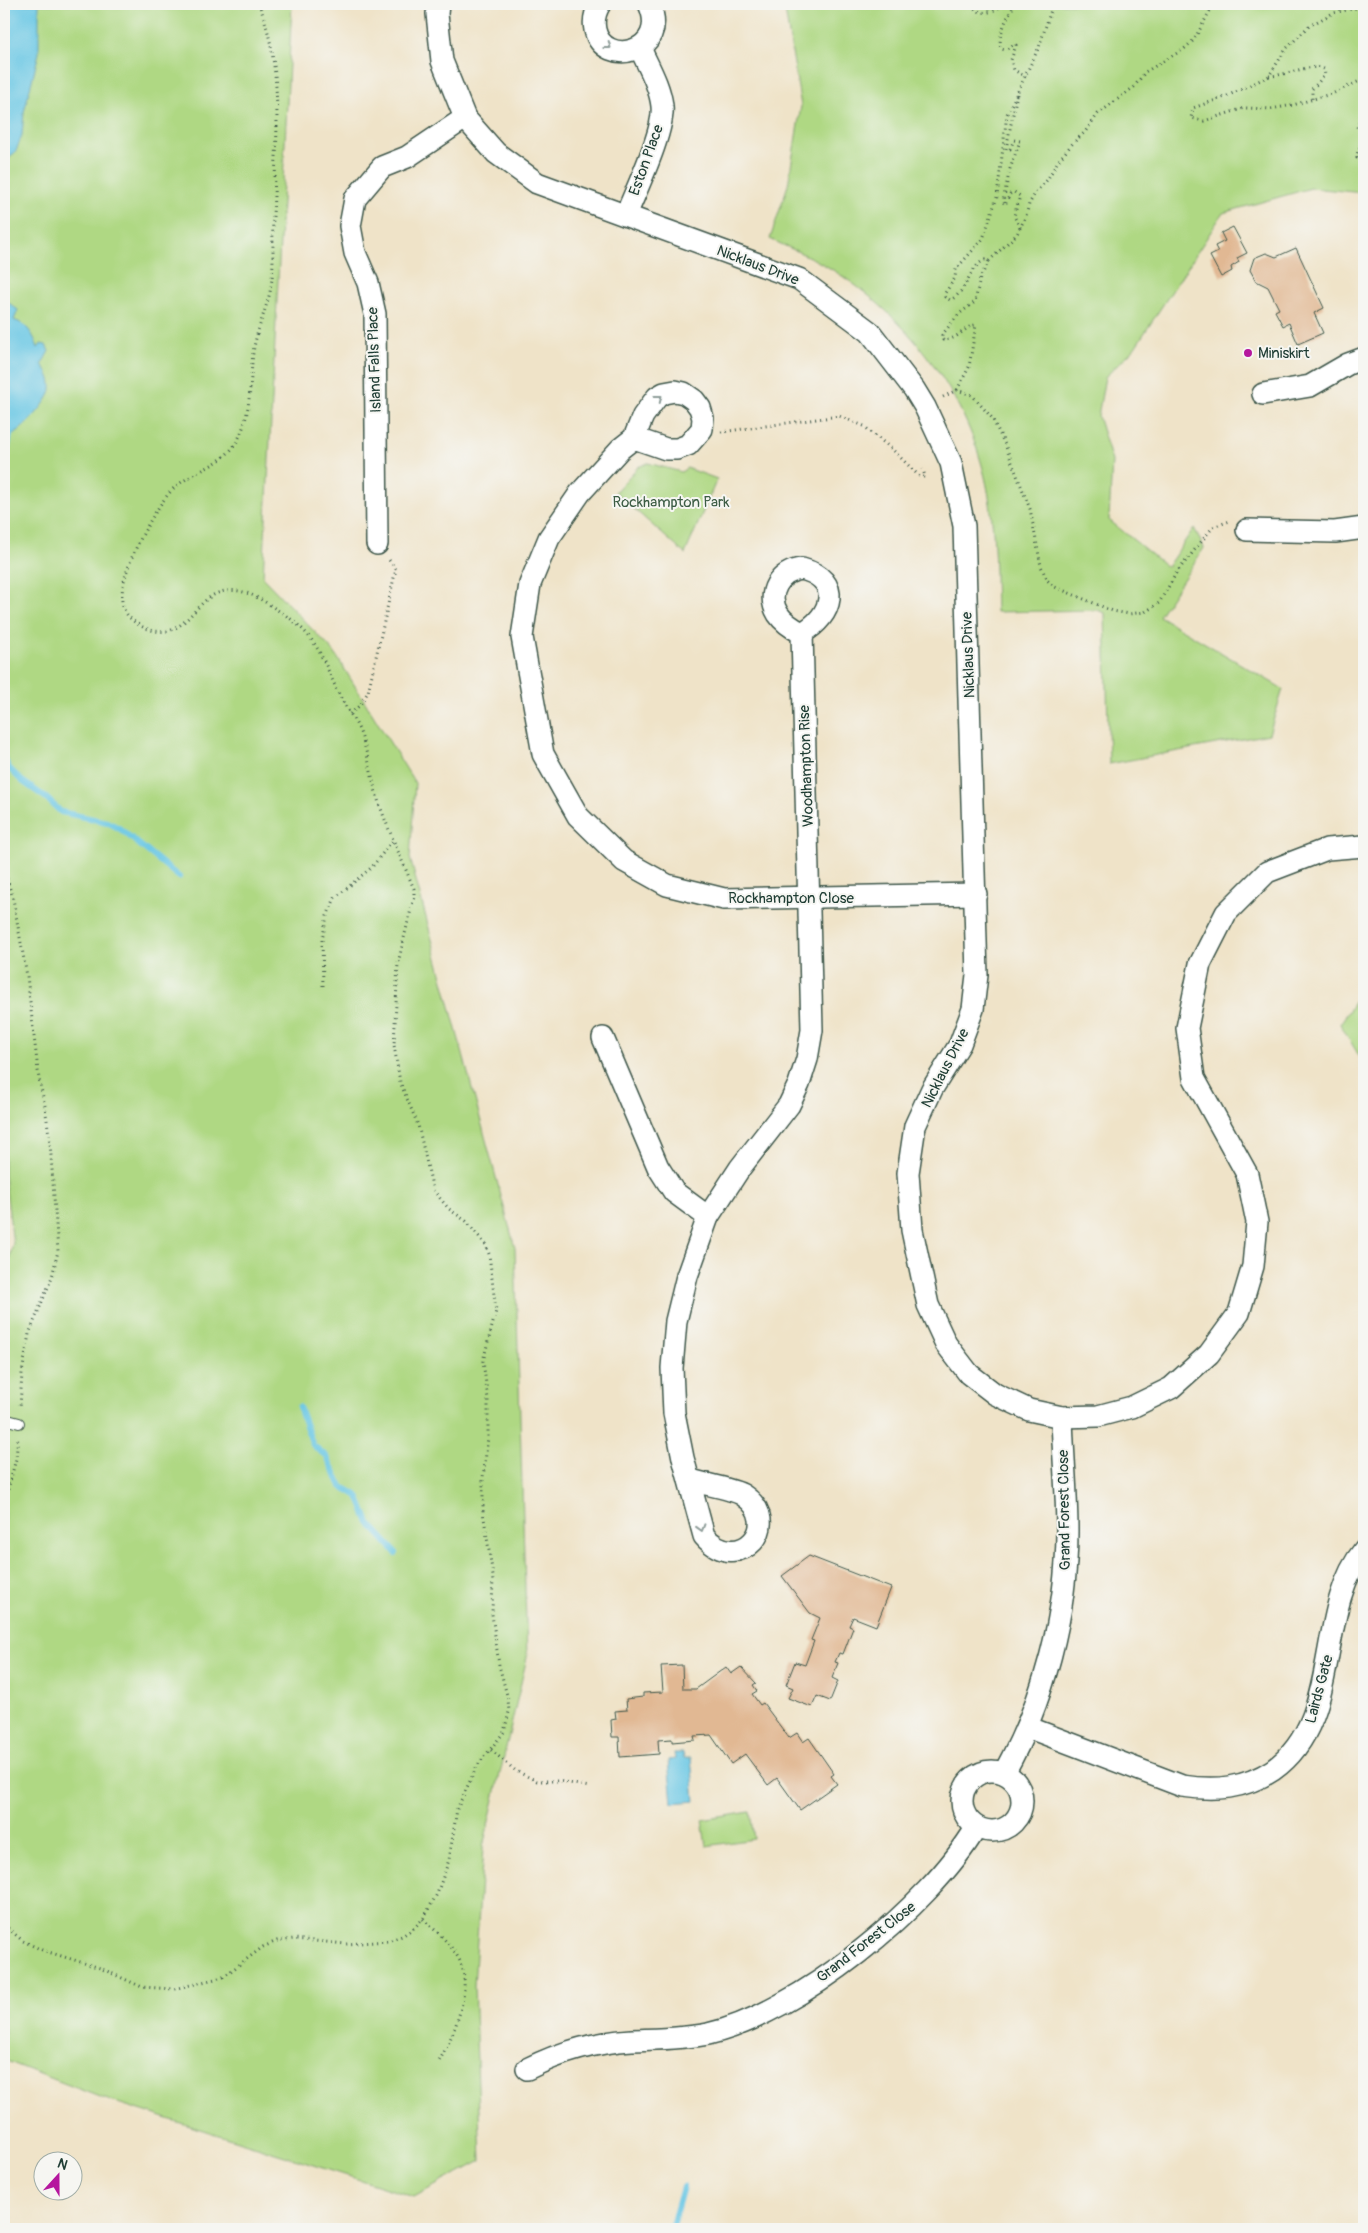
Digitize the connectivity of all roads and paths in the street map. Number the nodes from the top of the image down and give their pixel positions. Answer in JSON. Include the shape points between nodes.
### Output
{"nodes":[{"id":1,"x":259,"y":4,"type":"edge"},
{"id":2,"x":438,"y":4,"type":"edge"},
{"id":3,"x":600,"y":4,"type":"edge"},
{"id":4,"x":649,"y":4,"type":"edge"},
{"id":5,"x":972,"y":4,"type":"edge"},
{"id":6,"x":1004,"y":4,"type":"edge"},
{"id":7,"x":1015,"y":4,"type":"edge"},
{"id":8,"x":1053,"y":4,"type":"edge"},
{"id":9,"x":1216,"y":4,"type":"edge"},
{"id":10,"x":1364,"y":4,"type":"edge"},
{"id":11,"x":640,"y":48,"type":"junction"},
{"id":12,"x":1269,"y":76,"type":"junction"},
{"id":13,"x":1026,"y":77,"type":"junction"},
{"id":14,"x":1364,"y":79,"type":"edge"},
{"id":15,"x":1018,"y":93,"type":"junction"},
{"id":16,"x":1312,"y":100,"type":"junction"},
{"id":17,"x":465,"y":118,"type":"junction"},
{"id":18,"x":1364,"y":121,"type":"edge"},
{"id":19,"x":1364,"y":133,"type":"edge"},
{"id":20,"x":1364,"y":146,"type":"edge"},
{"id":21,"x":1364,"y":159,"type":"edge"},
{"id":22,"x":626,"y":215,"type":"junction"},
{"id":23,"x":1021,"y":229,"type":"junction"},
{"id":24,"x":989,"y":261,"type":"junction"},
{"id":25,"x":1364,"y":358,"type":"edge"},
{"id":26,"x":957,"y":390,"type":"junction"},
{"id":27,"x":1263,"y":394,"type":"dead end"},
{"id":28,"x":941,"y":398,"type":"dead end"},
{"id":29,"x":716,"y":432,"type":"dead end"},
{"id":30,"x":634,"y":438,"type":"dead end"},
{"id":31,"x":923,"y":468,"type":"dead end"},
{"id":32,"x":1242,"y":525,"type":"joint"},
{"id":33,"x":1364,"y":528,"type":"edge"},
{"id":34,"x":377,"y":544,"type":"joint"},
{"id":35,"x":802,"y":633,"type":"dead end"},
{"id":36,"x":350,"y":714,"type":"junction"},
{"id":37,"x":393,"y":840,"type":"junction"},
{"id":38,"x":1364,"y":846,"type":"edge"},
{"id":39,"x":4,"y":869,"type":"edge"},
{"id":40,"x":976,"y":894,"type":"junction"},
{"id":41,"x":810,"y":899,"type":"junction"},
{"id":42,"x":323,"y":986,"type":"dead end"},
{"id":43,"x":603,"y":1038,"type":"dead end"},
{"id":44,"x":708,"y":1217,"type":"junction"},
{"id":45,"x":1062,"y":1417,"type":"junction"},
{"id":46,"x":4,"y":1419,"type":"edge"},
{"id":47,"x":19,"y":1423,"type":"junction"},
{"id":48,"x":691,"y":1480,"type":"dead end"},
{"id":49,"x":4,"y":1504,"type":"edge"},
{"id":50,"x":1364,"y":1550,"type":"edge"},
{"id":51,"x":1026,"y":1728,"type":"junction"},
{"id":52,"x":491,"y":1750,"type":"junction"},
{"id":53,"x":1004,"y":1773,"type":"junction"},
{"id":54,"x":589,"y":1787,"type":"dead end"},
{"id":55,"x":976,"y":1828,"type":"junction"},
{"id":56,"x":423,"y":1919,"type":"junction"},
{"id":57,"x":4,"y":1925,"type":"edge"},
{"id":58,"x":438,"y":2063,"type":"dead end"},
{"id":59,"x":527,"y":2069,"type":"dead end"}],
"edges":[{"from":1,"to":36,"type":"path","via":[[268,28],[275,78],[277,150],[273,262],[270,292],[253,352],[242,432],[227,456],[170,492],[146,527],[124,578],[123,605],[128,616],[140,626],[165,631],[182,624],[211,596],[221,592],[246,593],[260,599],[296,622],[321,650]]},
{"from":2,"to":17,"type":"street","name":"Nicklaus Drive","via":[[442,61]]},
{"from":3,"to":11,"type":"street","one_way":true,"via":[[594,22],[597,35],[604,44],[615,51],[628,52]]},
{"from":4,"to":11,"type":"street","via":[[654,15],[654,28]]},
{"from":5,"to":6,"type":"path","via":[[985,13]]},
{"from":7,"to":13,"type":"path","via":[[999,44],[1005,50],[1015,44],[1011,60],[1014,70]]},
{"from":8,"to":13,"type":"path","via":[[1040,47]]},
{"from":9,"to":23,"type":"path","via":[[1194,40],[1145,72],[1134,87],[1098,114],[1032,198]]},
{"from":10,"to":12,"type":"path","via":[[1333,13],[1308,26],[1286,50]]},
{"from":11,"to":22,"type":"street","name":"Eston Place","via":[[660,94],[662,113]]},
{"from":12,"to":16,"type":"path","via":[[1313,67],[1324,69],[1325,75],[1313,86]]},
{"from":12,"to":16,"type":"path","via":[[1193,108],[1191,118],[1204,121],[1244,108],[1271,109]]},
{"from":13,"to":15,"type":"path"},
{"from":14,"to":16,"type":"path"},
{"from":15,"to":23,"type":"path","via":[[1006,149],[1014,140],[1020,141],[1003,201],[1005,205],[1014,192],[1020,196],[1014,216]]},
{"from":15,"to":24,"type":"path","via":[[1007,114],[997,197],[983,239],[956,269],[946,297],[950,300],[955,298],[975,267]]},
{"from":17,"to":22,"type":"street","name":"Nicklaus Drive","via":[[496,153],[537,183]]},
{"from":17,"to":34,"type":"street","name":"Island Falls Place","via":[[406,157],[382,167],[355,199],[350,226],[355,253],[368,283],[375,314]]},
{"from":18,"to":19,"type":"path","via":[[1357,126],[1358,131]]},
{"from":20,"to":21,"type":"path","via":[[1356,154],[1357,158]]},
{"from":22,"to":40,"type":"street","name":"Nicklaus Drive","via":[[799,280],[870,332],[924,407],[952,463],[964,526]]},
{"from":23,"to":24,"type":"path"},
{"from":24,"to":26,"type":"path","via":[[980,278],[975,302],[959,314],[942,335],[943,340],[949,340],[969,326],[976,325],[969,367]]},
{"from":25,"to":27,"type":"street","via":[[1310,386]]},
{"from":26,"to":28,"type":"path"},
{"from":26,"to":32,"type":"path","via":[[972,395],[992,418],[1030,509],[1041,566],[1047,580],[1055,586],[1113,611],[1129,614],[1146,612],[1159,603],[1177,572],[1213,527],[1219,523]]},
{"from":29,"to":31,"type":"path","via":[[839,416],[872,432],[920,477],[925,477]]},
{"from":30,"to":41,"type":"street","name":"Rockhampton Close","via":[[580,493],[549,538],[530,584],[522,637],[543,754],[578,816],[624,861],[667,885],[724,899]]},
{"from":32,"to":33,"type":"street","via":[[1335,532]]},
{"from":34,"to":36,"type":"path","via":[[396,568],[368,692]]},
{"from":35,"to":41,"type":"street","name":"Woodhampton Rise"},
{"from":36,"to":37,"type":"path","via":[[361,734]]},
{"from":37,"to":42,"type":"path","via":[[372,866],[335,898],[322,940]]},
{"from":37,"to":52,"type":"path","via":[[414,889],[398,963],[394,1036],[400,1082],[418,1125],[433,1190],[486,1245],[496,1311],[483,1361],[488,1399],[484,1512],[493,1576],[492,1614],[509,1712],[504,1732]]},
{"from":38,"to":45,"type":"street","name":"Nicklaus Drive","via":[[1327,849],[1268,872],[1226,914],[1200,964],[1186,1028],[1194,1078],[1247,1174],[1257,1222],[1253,1266],[1238,1313],[1209,1354],[1171,1388],[1132,1407],[1098,1416]]},
{"from":39,"to":47,"type":"path","via":[[27,976],[50,1142],[58,1251],[52,1277],[29,1334],[22,1373]]},
{"from":40,"to":41,"type":"street","name":"Rockhampton Close"},
{"from":40,"to":45,"type":"street","name":"Nicklaus Drive","via":[[977,975],[972,1009],[960,1044],[932,1089],[915,1126],[908,1173],[912,1230],[928,1304],[946,1344],[968,1374],[995,1394],[1030,1410]]},
{"from":41,"to":44,"type":"street","name":"Woodhampton Rise","via":[[812,1030],[799,1084],[789,1106],[740,1168]]},
{"from":43,"to":44,"type":"street","via":[[658,1167],[674,1192]]},
{"from":44,"to":48,"type":"street","name":"Woodhampton Rise","via":[[676,1322],[672,1368],[674,1412]]},
{"from":45,"to":51,"type":"street","name":"Grand Forest Close","via":[[1067,1531],[1062,1603],[1044,1676]]},
{"from":46,"to":47,"type":"lane"},
{"from":47,"to":49,"type":"path","via":[[16,1458]]},
{"from":50,"to":51,"type":"street","name":"Lairds Gate","via":[[1342,1594],[1314,1714],[1306,1734],[1294,1750],[1265,1775],[1224,1789],[1182,1786]]},
{"from":51,"to":53,"type":"street","name":"Grand Forest Close"},
{"from":52,"to":54,"type":"path","via":[[516,1771],[537,1781]]},
{"from":52,"to":56,"type":"path","via":[[477,1766],[458,1809],[449,1860],[437,1894]]},
{"from":53,"to":55,"type":"street","via":[[989,1771],[975,1776],[965,1787],[962,1802],[966,1817]]},
{"from":53,"to":55,"type":"street","via":[[1017,1784],[1023,1800],[1020,1816],[1008,1828],[992,1832]]},
{"from":55,"to":59,"type":"street","name":"Grand Forest Close","via":[[912,1908],[839,1967],[790,1998],[722,2030],[686,2038],[631,2040],[581,2048],[557,2054]]},
{"from":56,"to":57,"type":"path","via":[[414,1928],[388,1940],[346,1944],[294,1939],[276,1941],[223,1977],[174,1989],[142,1987],[100,1968],[42,1950],[23,1941]]},
{"from":56,"to":58,"type":"path","via":[[451,1948],[462,1974],[458,2021]]}]}
